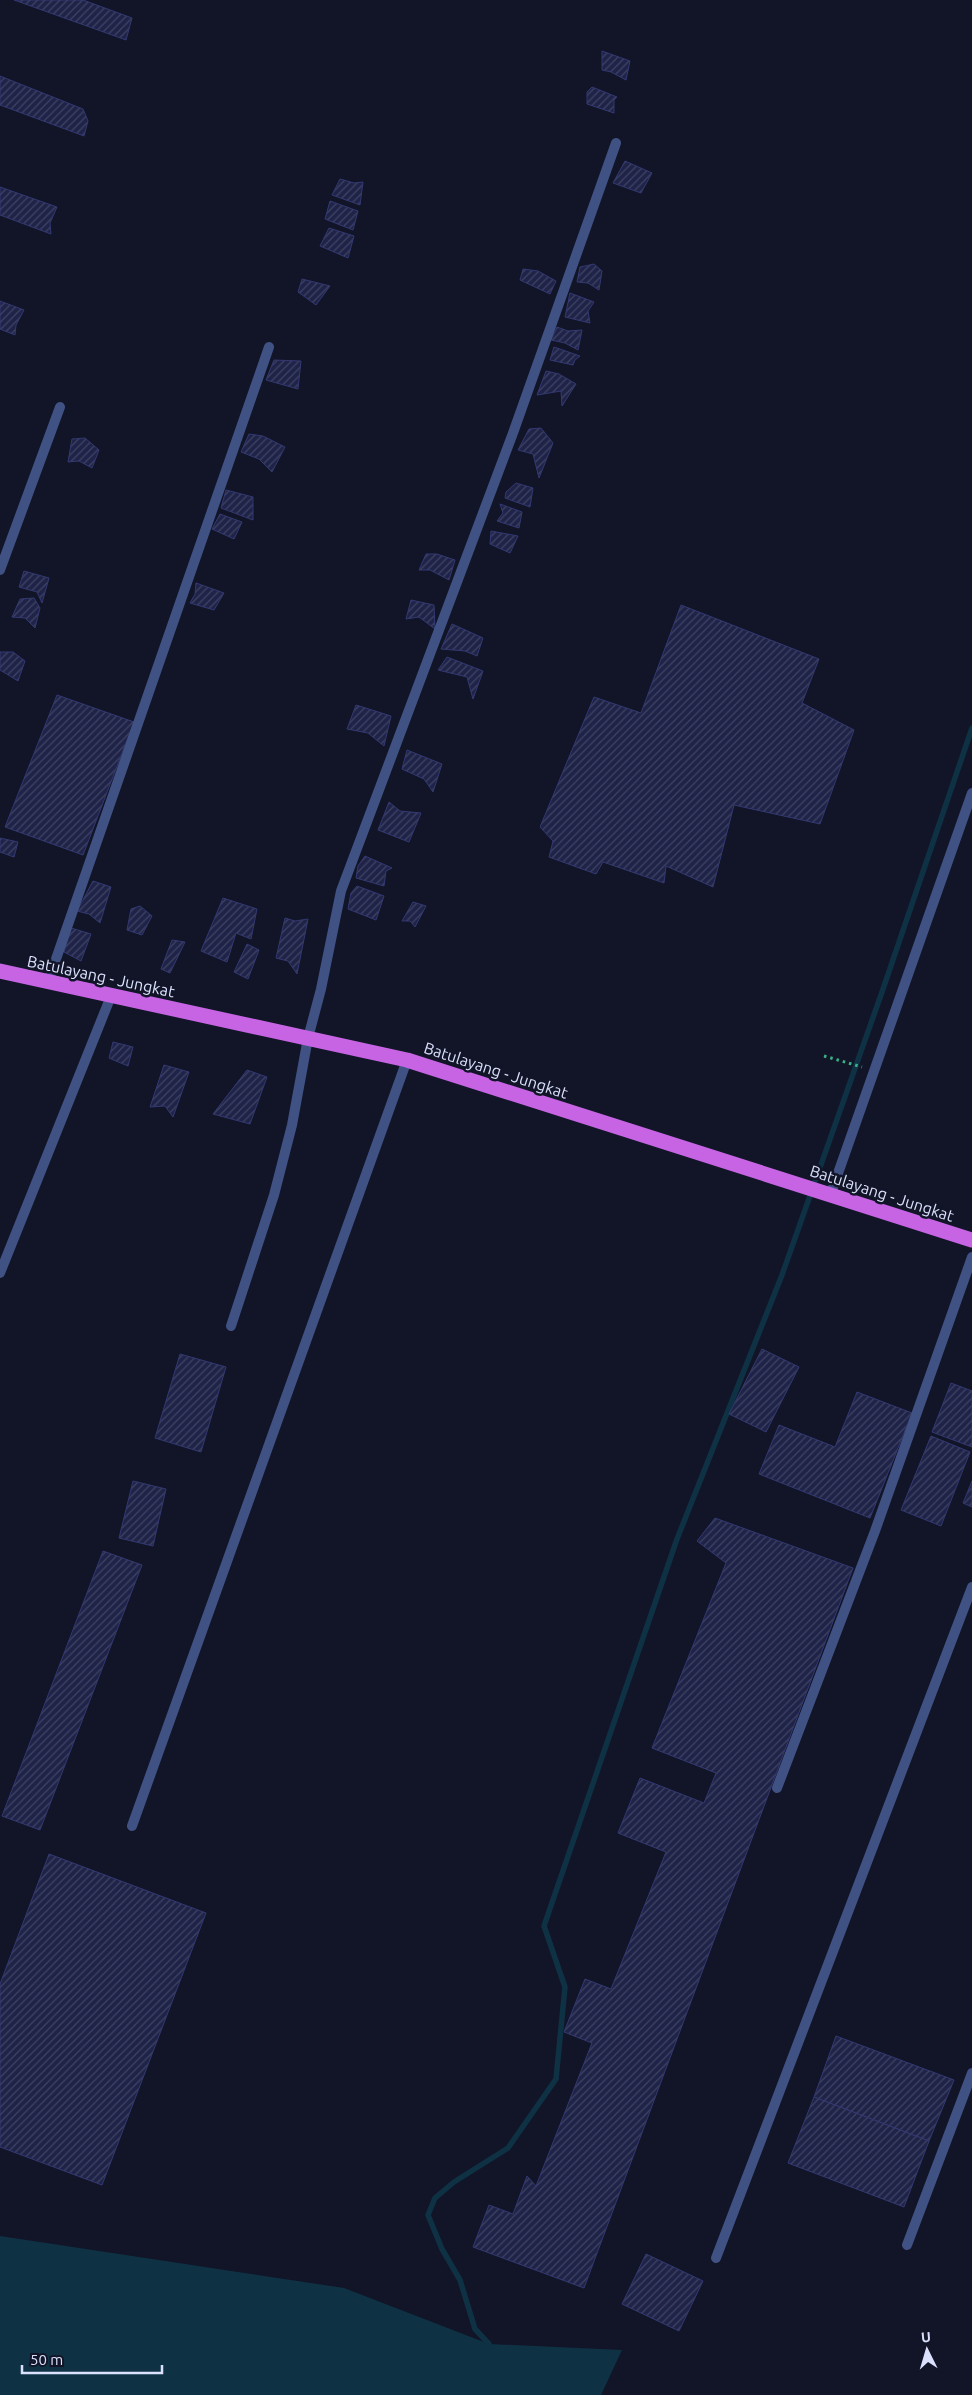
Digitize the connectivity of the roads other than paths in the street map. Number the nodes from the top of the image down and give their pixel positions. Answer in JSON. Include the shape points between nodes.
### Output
{"nodes":[{"id":1,"x":616,"y":143,"type":"dead end"},
{"id":2,"x":269,"y":347,"type":"dead end"},
{"id":3,"x":60,"y":407,"type":"dead end"},
{"id":4,"x":0,"y":570,"type":"edge"},
{"id":5,"x":972,"y":793,"type":"edge"},
{"id":6,"x":0,"y":971,"type":"edge"},
{"id":7,"x":48,"y":982,"type":"junction"},
{"id":8,"x":111,"y":996,"type":"junction"},
{"id":9,"x":308,"y":1038,"type":"junction"},
{"id":10,"x":407,"y":1060,"type":"junction"},
{"id":11,"x":826,"y":1195,"type":"junction"},
{"id":12,"x":972,"y":1240,"type":"edge"},
{"id":13,"x":972,"y":1258,"type":"edge"},
{"id":14,"x":0,"y":1273,"type":"edge"},
{"id":15,"x":231,"y":1326,"type":"dead end"},
{"id":16,"x":972,"y":1587,"type":"edge"},
{"id":17,"x":778,"y":1788,"type":"dead end"},
{"id":18,"x":132,"y":1826,"type":"dead end"},
{"id":19,"x":972,"y":2072,"type":"edge"},
{"id":20,"x":907,"y":2245,"type":"dead end"},
{"id":21,"x":716,"y":2258,"type":"dead end"}],
"edges":[{"from":1,"to":9,"type":"street","via":[[513,433],[341,891]]},
{"from":2,"to":7,"type":"street"},
{"from":3,"to":4,"type":"street"},
{"from":5,"to":11,"type":"street"},
{"from":6,"to":7,"type":"highway","name":"Batulayang - Jungkat"},
{"from":7,"to":8,"type":"highway","name":"Batulayang - Jungkat"},
{"from":8,"to":9,"type":"highway","name":"Batulayang - Jungkat"},
{"from":8,"to":14,"type":"street"},
{"from":9,"to":10,"type":"highway","name":"Batulayang - Jungkat"},
{"from":9,"to":15,"type":"street","via":[[292,1125],[274,1195]]},
{"from":10,"to":11,"type":"highway","name":"Batulayang - Jungkat","via":[[801,1184]]},
{"from":10,"to":18,"type":"street"},
{"from":11,"to":12,"type":"highway","name":"Batulayang - Jungkat"},
{"from":13,"to":17,"type":"street","via":[[875,1531]]},
{"from":16,"to":21,"type":"street"},
{"from":19,"to":20,"type":"street"}]}
